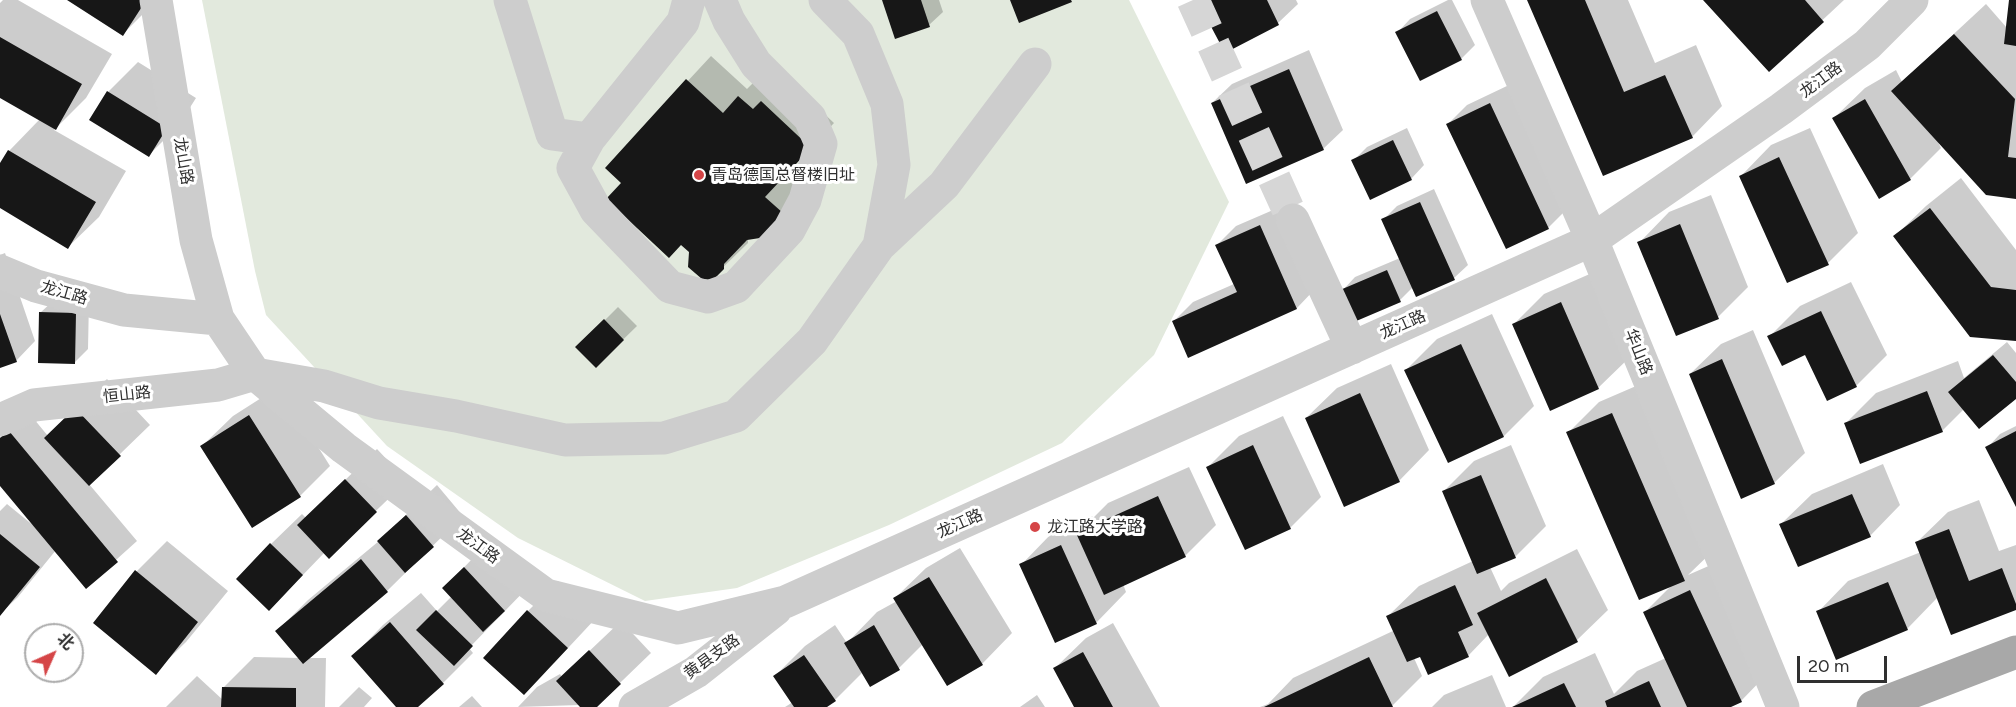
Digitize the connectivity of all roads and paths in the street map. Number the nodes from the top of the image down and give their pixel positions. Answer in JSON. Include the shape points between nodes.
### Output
{"nodes":[{"id":1,"x":156,"y":0,"type":"edge"},
{"id":2,"x":510,"y":0,"type":"edge"},
{"id":3,"x":688,"y":0,"type":"edge"},
{"id":4,"x":720,"y":0,"type":"edge"},
{"id":5,"x":825,"y":0,"type":"edge"},
{"id":6,"x":1487,"y":0,"type":"edge"},
{"id":7,"x":1912,"y":0,"type":"edge"},
{"id":8,"x":1035,"y":64,"type":"dead end"},
{"id":9,"x":589,"y":139,"type":"junction"},
{"id":10,"x":1293,"y":220,"type":"tunnel mouth"},
{"id":11,"x":1592,"y":240,"type":"junction"},
{"id":12,"x":879,"y":246,"type":"junction"},
{"id":13,"x":0,"y":271,"type":"edge"},
{"id":14,"x":218,"y":319,"type":"junction"},
{"id":15,"x":1352,"y":348,"type":"junction"},
{"id":16,"x":255,"y":374,"type":"junction"},
{"id":17,"x":0,"y":420,"type":"edge"},
{"id":18,"x":785,"y":602,"type":"junction"},
{"id":19,"x":2016,"y":652,"type":"edge"},
{"id":20,"x":635,"y":707,"type":"edge"},
{"id":21,"x":1783,"y":707,"type":"edge"},
{"id":22,"x":1873,"y":707,"type":"edge"}],
"edges":[{"from":1,"to":14,"type":"street","name":"龙山路","via":[[196,240]]},
{"from":2,"to":9,"type":"street","via":[[552,134]]},
{"from":3,"to":9,"type":"street","via":[[683,22]]},
{"from":4,"to":9,"type":"street","via":[[756,64],[810,118],[821,144],[805,200],[789,230],[736,287],[708,297],[670,286],[596,210],[573,168]]},
{"from":5,"to":12,"type":"street","via":[[858,34],[887,104],[894,165]]},
{"from":6,"to":11,"type":"street","name":"华山路"},
{"from":7,"to":11,"type":"street","name":"龙江路","via":[[1866,45],[1800,95]]},
{"from":8,"to":12,"type":"street","via":[[944,185]]},
{"from":10,"to":15,"type":"street"},
{"from":11,"to":15,"type":"street","name":"龙江路"},
{"from":11,"to":21,"type":"street","name":"华山路"},
{"from":12,"to":16,"type":"street","via":[[812,341],[736,416],[664,438],[565,440]]},
{"from":13,"to":14,"type":"street","name":"龙江路","via":[[36,286],[124,310]]},
{"from":14,"to":16,"type":"street","name":"龙江路"},
{"from":15,"to":18,"type":"street","name":"龙江路"},
{"from":16,"to":17,"type":"street","name":"恒山路","via":[[218,385],[34,405]]},
{"from":16,"to":18,"type":"street","name":"龙江路","via":[[344,448],[546,595],[678,628]]},
{"from":18,"to":20,"type":"street","name":"黄县支路","via":[[696,672]]},
{"from":19,"to":22,"type":"main road"}]}
